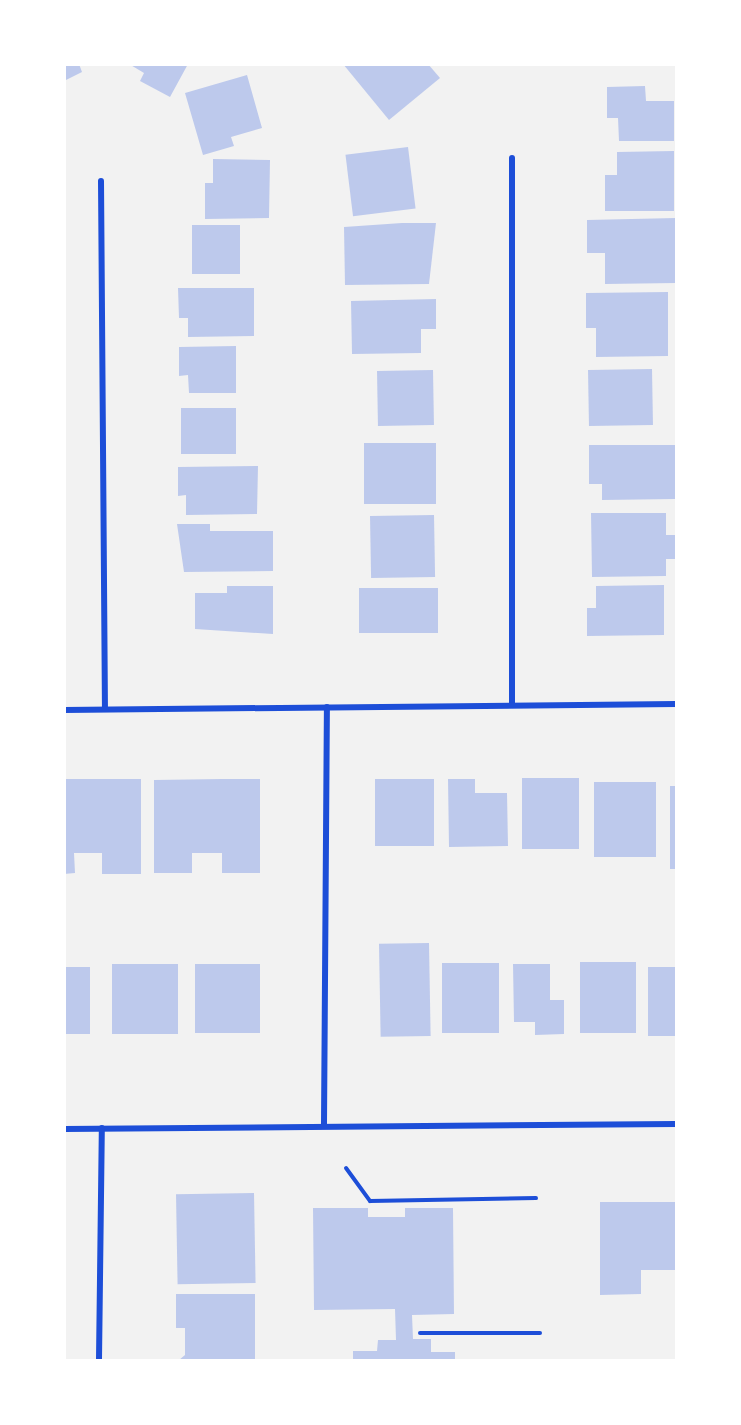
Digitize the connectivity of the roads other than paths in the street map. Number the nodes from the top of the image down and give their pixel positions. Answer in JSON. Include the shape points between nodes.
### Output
{"nodes":[{"id":1,"x":512,"y":158,"type":"dead end"},
{"id":2,"x":101,"y":181,"type":"dead end"},
{"id":3,"x":512,"y":704,"type":"junction"},
{"id":4,"x":676,"y":704,"type":"edge"},
{"id":5,"x":327,"y":707,"type":"junction"},
{"id":6,"x":64,"y":710,"type":"edge"},
{"id":7,"x":105,"y":710,"type":"junction"},
{"id":8,"x":324,"y":1124,"type":"junction"},
{"id":9,"x":676,"y":1124,"type":"edge"},
{"id":10,"x":102,"y":1128,"type":"junction"},
{"id":11,"x":64,"y":1129,"type":"edge"},
{"id":12,"x":99,"y":1360,"type":"edge"}],
"edges":[{"from":1,"to":3,"type":"street"},
{"from":2,"to":7,"type":"street"},
{"from":3,"to":4,"type":"street"},
{"from":3,"to":5,"type":"street"},
{"from":5,"to":7,"type":"street"},
{"from":5,"to":8,"type":"street"},
{"from":6,"to":7,"type":"street"},
{"from":8,"to":9,"type":"street"},
{"from":8,"to":10,"type":"street"},
{"from":10,"to":11,"type":"street"},
{"from":10,"to":12,"type":"street"}]}
